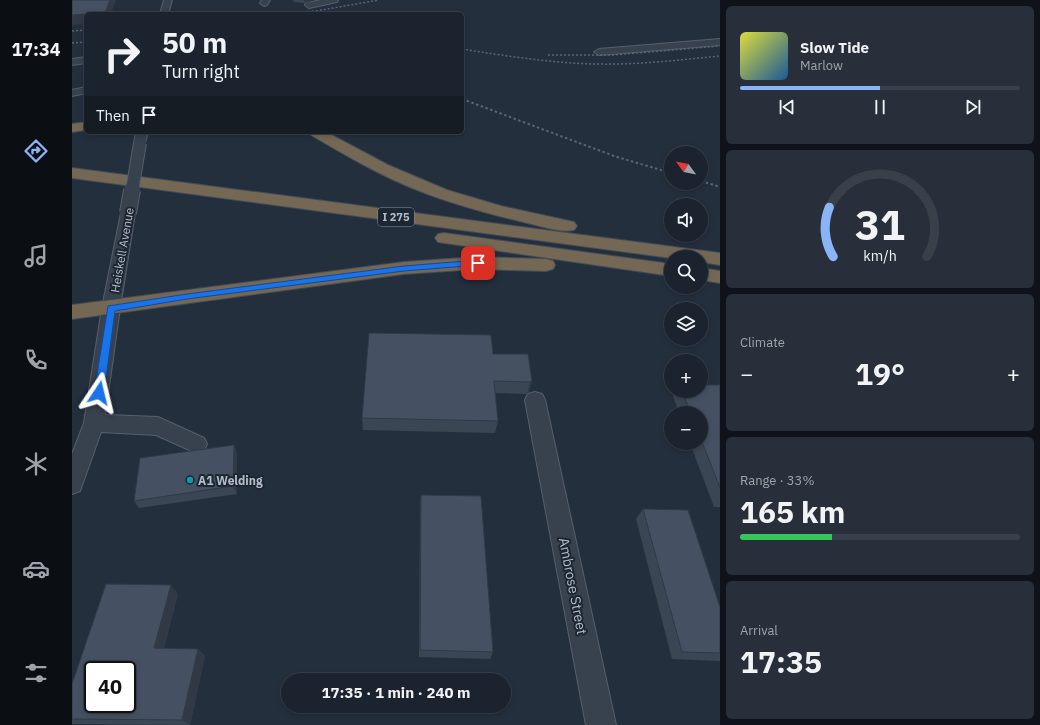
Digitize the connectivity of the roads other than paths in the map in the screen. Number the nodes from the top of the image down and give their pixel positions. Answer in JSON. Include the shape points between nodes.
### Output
{"nodes":[{"id":1,"x":168,"y":0,"type":"edge"},
{"id":2,"x":334,"y":0,"type":"edge"},
{"id":3,"x":309,"y":5,"type":"dead end"},
{"id":4,"x":165,"y":12,"type":"edge"},
{"id":5,"x":720,"y":42,"type":"edge"},
{"id":6,"x":599,"y":52,"type":"dead end"},
{"id":7,"x":84,"y":60,"type":"edge"},
{"id":8,"x":72,"y":62,"type":"edge"},
{"id":9,"x":84,"y":90,"type":"edge"},
{"id":10,"x":72,"y":93,"type":"edge"},
{"id":11,"x":84,"y":126,"type":"edge"},
{"id":12,"x":72,"y":128,"type":"edge"},
{"id":13,"x":320,"y":134,"type":"edge"},
{"id":14,"x":141,"y":137,"type":"edge"},
{"id":15,"x":72,"y":172,"type":"edge"},
{"id":16,"x":72,"y":187,"type":"edge"},
{"id":17,"x":664,"y":269,"type":"edge"},
{"id":18,"x":712,"y":269,"type":"edge"},
{"id":19,"x":664,"y":273,"type":"edge"},
{"id":20,"x":111,"y":308,"type":"junction"},
{"id":21,"x":72,"y":312,"type":"edge"},
{"id":22,"x":536,"y":400,"type":"dead end"},
{"id":23,"x":94,"y":423,"type":"junction"},
{"id":24,"x":196,"y":444,"type":"dead end"},
{"id":25,"x":72,"y":484,"type":"edge"},
{"id":26,"x":601,"y":725,"type":"edge"}],
"edges":[{"from":1,"to":4,"type":"street"},
{"from":2,"to":3,"type":"street"},
{"from":5,"to":6,"type":"street"},
{"from":7,"to":8,"type":"street"},
{"from":9,"to":10,"type":"street"},
{"from":11,"to":12,"type":"highway"},
{"from":13,"to":18,"type":"highway","via":[[423,187],[474,204]]},
{"from":14,"to":20,"type":"street","name":"Heiskell Avenue","bridge":true},
{"from":15,"to":18,"type":"highway","number":"I 275"},
{"from":16,"to":17,"type":"highway","number":"I 275"},
{"from":19,"to":20,"type":"highway","via":[[478,263],[404,268]]},
{"from":20,"to":21,"type":"highway"},
{"from":20,"to":23,"type":"street","name":"Heiskell Avenue"},
{"from":22,"to":26,"type":"street","name":"Ambrose Street"},
{"from":23,"to":24,"type":"street","via":[[158,426]]},
{"from":23,"to":25,"type":"street","name":"Heiskell Avenue"}]}
